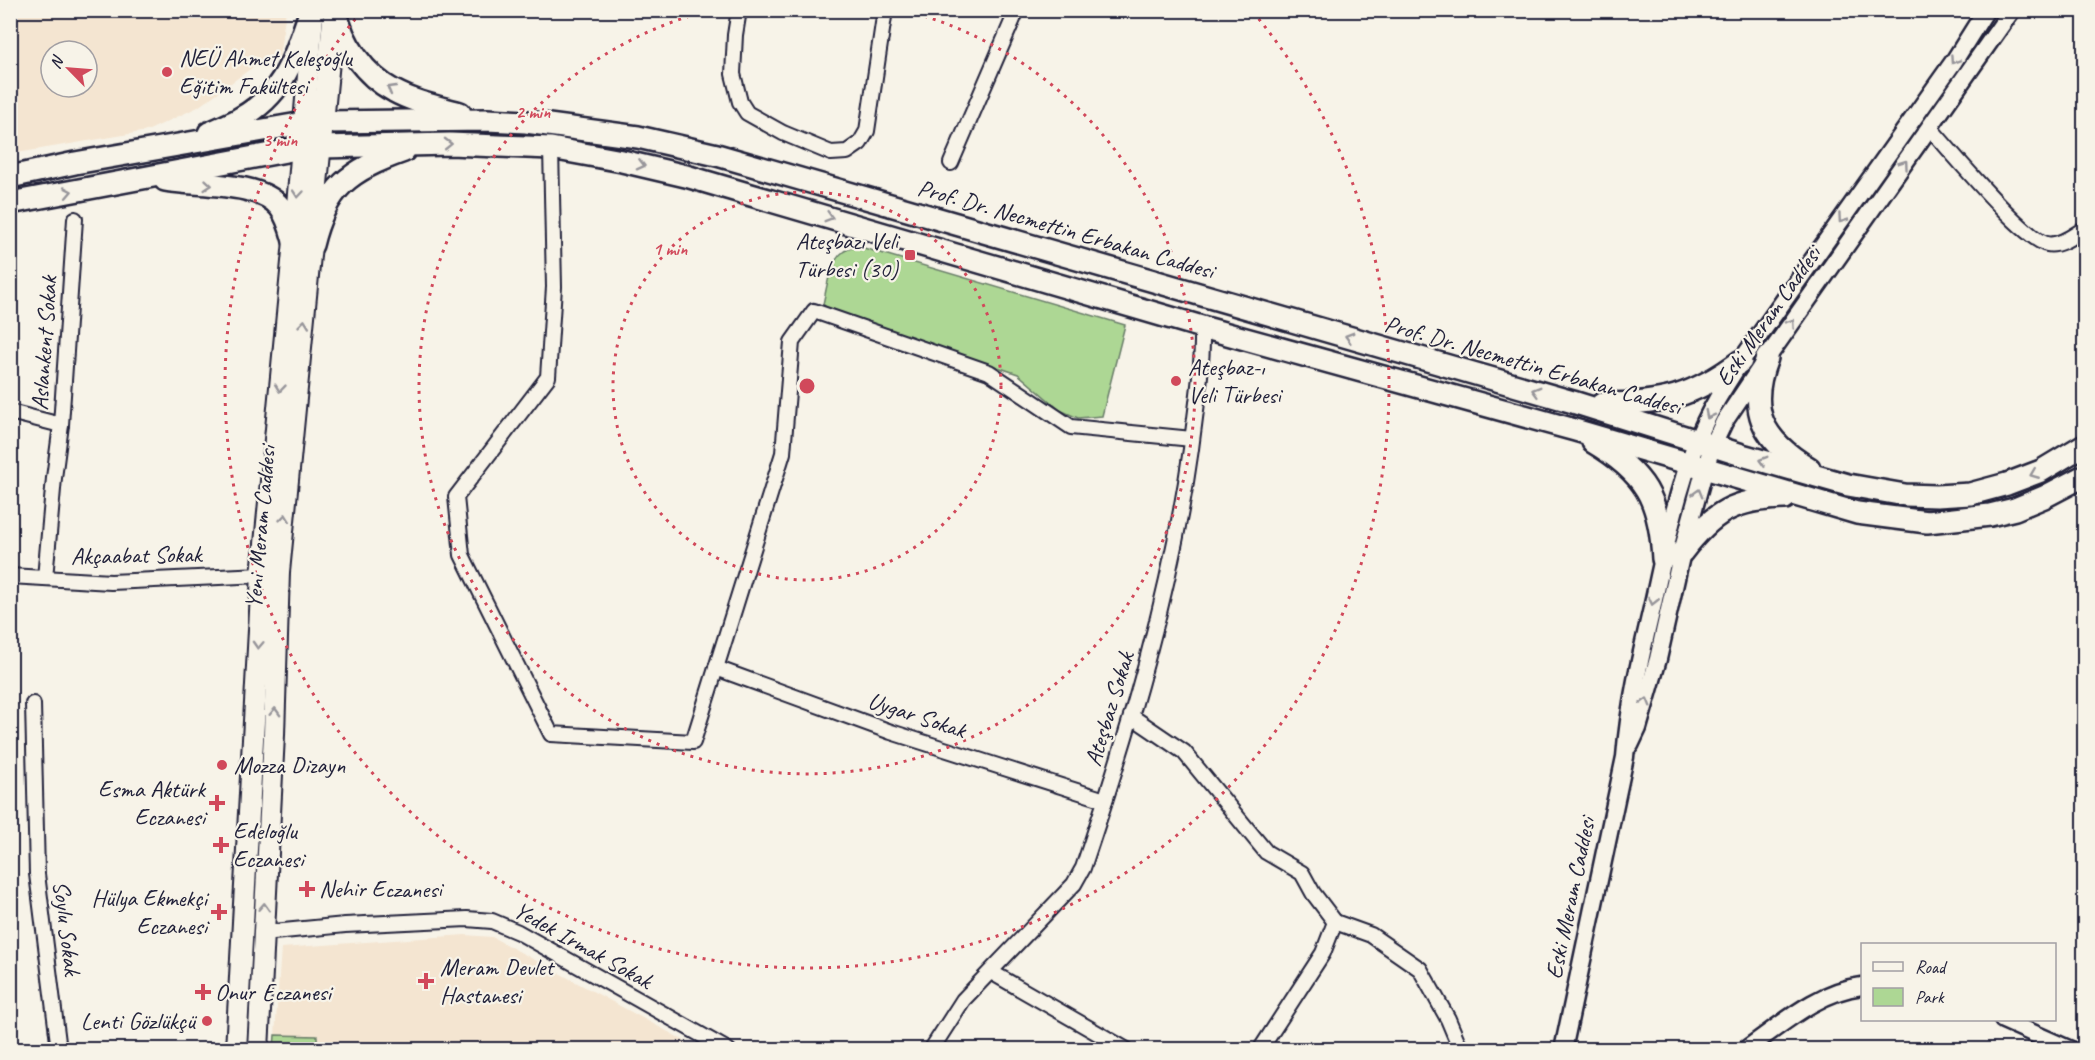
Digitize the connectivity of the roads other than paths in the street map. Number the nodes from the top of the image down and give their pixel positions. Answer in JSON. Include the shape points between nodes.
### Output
{"nodes":[{"id":1,"x":312,"y":10,"type":"edge"},
{"id":2,"x":335,"y":10,"type":"edge"},
{"id":3,"x":739,"y":10,"type":"edge"},
{"id":4,"x":885,"y":10,"type":"edge"},
{"id":5,"x":1017,"y":10,"type":"edge"},
{"id":6,"x":1986,"y":10,"type":"edge"},
{"id":7,"x":2012,"y":10,"type":"edge"},
{"id":8,"x":486,"y":120,"type":"junction"},
{"id":9,"x":314,"y":123,"type":"junction"},
{"id":10,"x":1930,"y":128,"type":"junction"},
{"id":11,"x":190,"y":144,"type":"junction"},
{"id":12,"x":420,"y":145,"type":"junction"},
{"id":13,"x":312,"y":148,"type":"junction"},
{"id":14,"x":551,"y":148,"type":"junction"},
{"id":15,"x":951,"y":163,"type":"dead end"},
{"id":16,"x":10,"y":177,"type":"edge"},
{"id":17,"x":150,"y":177,"type":"junction"},
{"id":18,"x":10,"y":203,"type":"edge"},
{"id":19,"x":75,"y":219,"type":"dead end"},
{"id":20,"x":2085,"y":229,"type":"edge"},
{"id":21,"x":303,"y":243,"type":"junction"},
{"id":22,"x":1202,"y":327,"type":"junction"},
{"id":23,"x":1767,"y":358,"type":"junction"},
{"id":24,"x":1741,"y":361,"type":"junction"},
{"id":25,"x":1573,"y":402,"type":"junction"},
{"id":26,"x":10,"y":411,"type":"edge"},
{"id":27,"x":61,"y":425,"type":"junction"},
{"id":28,"x":1575,"y":430,"type":"junction"},
{"id":29,"x":1192,"y":439,"type":"junction"},
{"id":30,"x":1705,"y":443,"type":"junction"},
{"id":31,"x":2085,"y":445,"type":"edge"},
{"id":32,"x":1697,"y":466,"type":"junction"},
{"id":33,"x":2085,"y":476,"type":"edge"},
{"id":34,"x":1848,"y":485,"type":"junction"},
{"id":35,"x":1807,"y":499,"type":"junction"},
{"id":36,"x":1672,"y":556,"type":"junction"},
{"id":37,"x":262,"y":574,"type":"junction"},
{"id":38,"x":10,"y":576,"type":"edge"},
{"id":39,"x":45,"y":578,"type":"junction"},
{"id":40,"x":716,"y":668,"type":"junction"},
{"id":41,"x":33,"y":704,"type":"dead end"},
{"id":42,"x":1131,"y":716,"type":"junction"},
{"id":43,"x":1105,"y":800,"type":"junction"},
{"id":44,"x":1335,"y":922,"type":"junction"},
{"id":45,"x":263,"y":933,"type":"junction"},
{"id":46,"x":991,"y":972,"type":"junction"},
{"id":47,"x":1861,"y":986,"type":"edge"},
{"id":48,"x":2006,"y":1021,"type":"edge"},
{"id":49,"x":59,"y":1050,"type":"edge"},
{"id":50,"x":236,"y":1050,"type":"edge"},
{"id":51,"x":258,"y":1050,"type":"edge"},
{"id":52,"x":728,"y":1050,"type":"edge"},
{"id":53,"x":931,"y":1050,"type":"edge"},
{"id":54,"x":1127,"y":1050,"type":"edge"},
{"id":55,"x":1260,"y":1050,"type":"edge"},
{"id":56,"x":1461,"y":1050,"type":"edge"},
{"id":57,"x":1563,"y":1050,"type":"edge"},
{"id":58,"x":1745,"y":1050,"type":"edge"},
{"id":59,"x":2071,"y":1050,"type":"edge"}],
"edges":[{"from":1,"to":9,"type":"main road","name":"Yeni Meram Caddesi"},
{"from":1,"to":11,"type":"main road","via":[[295,59],[273,91],[253,110]]},
{"from":8,"to":2,"type":"main road","one_way":true,"via":[[407,97],[383,85],[351,49]]},
{"from":2,"to":9,"type":"main road","name":"Yeni Meram Caddesi"},
{"from":3,"to":4,"type":"street","via":[[733,74],[747,113],[831,153],[847,152],[860,144],[867,132]]},
{"from":5,"to":15,"type":"street"},
{"from":6,"to":24,"type":"street","name":"Eski Meram Caddesi","one_way":true},
{"from":7,"to":10,"type":"street","name":"Eski Meram Caddesi"},
{"from":8,"to":9,"type":"main road","name":"Prof. Dr. Necmettin Erbakan Caddesi"},
{"from":25,"to":8,"type":"main road","name":"Prof. Dr. Necmettin Erbakan Caddesi","one_way":true,"via":[[717,155],[627,136]]},
{"from":9,"to":11,"type":"main road","name":"Prof. Dr. Necmettin Erbakan Caddesi"},
{"from":9,"to":13,"type":"main road","name":"Yeni Meram Caddesi"},
{"from":10,"to":20,"type":"street","via":[[2016,222],[2040,242],[2061,242]]},
{"from":23,"to":10,"type":"street","name":"Eski Meram Caddesi","one_way":true},
{"from":11,"to":16,"type":"main road","name":"Prof. Dr. Necmettin Erbakan Caddesi"},
{"from":12,"to":13,"type":"main road"},
{"from":12,"to":14,"type":"main road","one_way":true},
{"from":12,"to":21,"type":"main road","via":[[380,159],[349,178],[324,207]]},
{"from":13,"to":17,"type":"main road"},
{"from":13,"to":21,"type":"main road","name":"Yeni Meram Caddesi"},
{"from":14,"to":22,"type":"main road","one_way":true,"via":[[686,176]]},
{"from":14,"to":40,"type":"street","via":[[554,287],[548,377],[456,497],[462,555],[551,734],[693,742]]},
{"from":18,"to":17,"type":"main road","one_way":true},
{"from":17,"to":21,"type":"main road","one_way":true,"via":[[255,190],[280,207]]},
{"from":19,"to":27,"type":"street","name":"Aslankent Sokak"},
{"from":21,"to":37,"type":"main road","name":"Yeni Meram Caddesi","one_way":true},
{"from":45,"to":21,"type":"main road","name":"Yeni Meram Caddesi","one_way":true,"via":[[279,572]]},
{"from":22,"to":28,"type":"main road"},
{"from":22,"to":29,"type":"street","name":"Ateşbaz Sokak","via":[[1203,357]]},
{"from":23,"to":30,"type":"street","name":"Eski Meram Caddesi"},
{"from":23,"to":34,"type":"main road","via":[[1759,377],[1757,397],[1767,431],[1791,457]]},
{"from":24,"to":25,"type":"main road","via":[[1704,386],[1671,399],[1630,404]]},
{"from":24,"to":30,"type":"street","name":"Eski Meram Caddesi","one_way":true,"via":[[1709,413]]},
{"from":25,"to":30,"type":"main road","name":"Prof. Dr. Necmettin Erbakan Caddesi"},
{"from":26,"to":27,"type":"street"},
{"from":27,"to":39,"type":"street","name":"Aslankent Sokak"},
{"from":28,"to":32,"type":"main road"},
{"from":28,"to":36,"type":"main road","via":[[1610,452],[1638,477],[1653,501]]},
{"from":29,"to":40,"type":"street","via":[[1071,427],[989,372],[814,311],[792,342],[783,453]]},
{"from":29,"to":42,"type":"street","name":"Ateşbaz Sokak","via":[[1182,514]]},
{"from":30,"to":32,"type":"street","name":"Eski Meram Caddesi"},
{"from":34,"to":30,"type":"main road","name":"Prof. Dr. Necmettin Erbakan Caddesi","one_way":true},
{"from":31,"to":34,"type":"main road","name":"Prof. Dr. Necmettin Erbakan Caddesi","one_way":true,"via":[[2041,471],[1970,494],[1905,495]]},
{"from":32,"to":35,"type":"main road"},
{"from":32,"to":36,"type":"street","name":"Eski Meram Caddesi"},
{"from":33,"to":35,"type":"main road","via":[[2015,508],[1958,520],[1892,519]]},
{"from":35,"to":36,"type":"main road","via":[[1758,499],[1742,503],[1716,515]]},
{"from":36,"to":57,"type":"street","name":"Eski Meram Caddesi","via":[[1632,696],[1625,757]]},
{"from":37,"to":39,"type":"street","name":"Akçaabat Sokak","via":[[111,582]]},
{"from":37,"to":50,"type":"main road","name":"Yeni Meram Caddesi","one_way":true},
{"from":38,"to":39,"type":"street","name":"Akçaabat Sokak"},
{"from":40,"to":43,"type":"street","name":"Uygar Sokak","via":[[891,732]]},
{"from":41,"to":49,"type":"street","name":"Soylu Sokak","via":[[37,874]]},
{"from":42,"to":43,"type":"street","name":"Ateşbaz Sokak"},
{"from":42,"to":44,"type":"street","via":[[1184,752],[1266,852],[1302,873]]},
{"from":43,"to":46,"type":"street","name":"Ateşbaz Sokak","via":[[1074,884]]},
{"from":44,"to":55,"type":"street","via":[[1323,953]]},
{"from":44,"to":56,"type":"street","via":[[1371,935],[1420,969]]},
{"from":45,"to":51,"type":"main road","name":"Yeni Meram Caddesi"},
{"from":45,"to":52,"type":"street","name":"Yedek Irmak Sokak","via":[[411,921],[492,921]]},
{"from":46,"to":53,"type":"street","name":"Ateşbaz Sokak","via":[[963,1000]]},
{"from":46,"to":54,"type":"street"},
{"from":47,"to":58,"type":"street","via":[[1822,998]]},
{"from":48,"to":59,"type":"street"}]}
